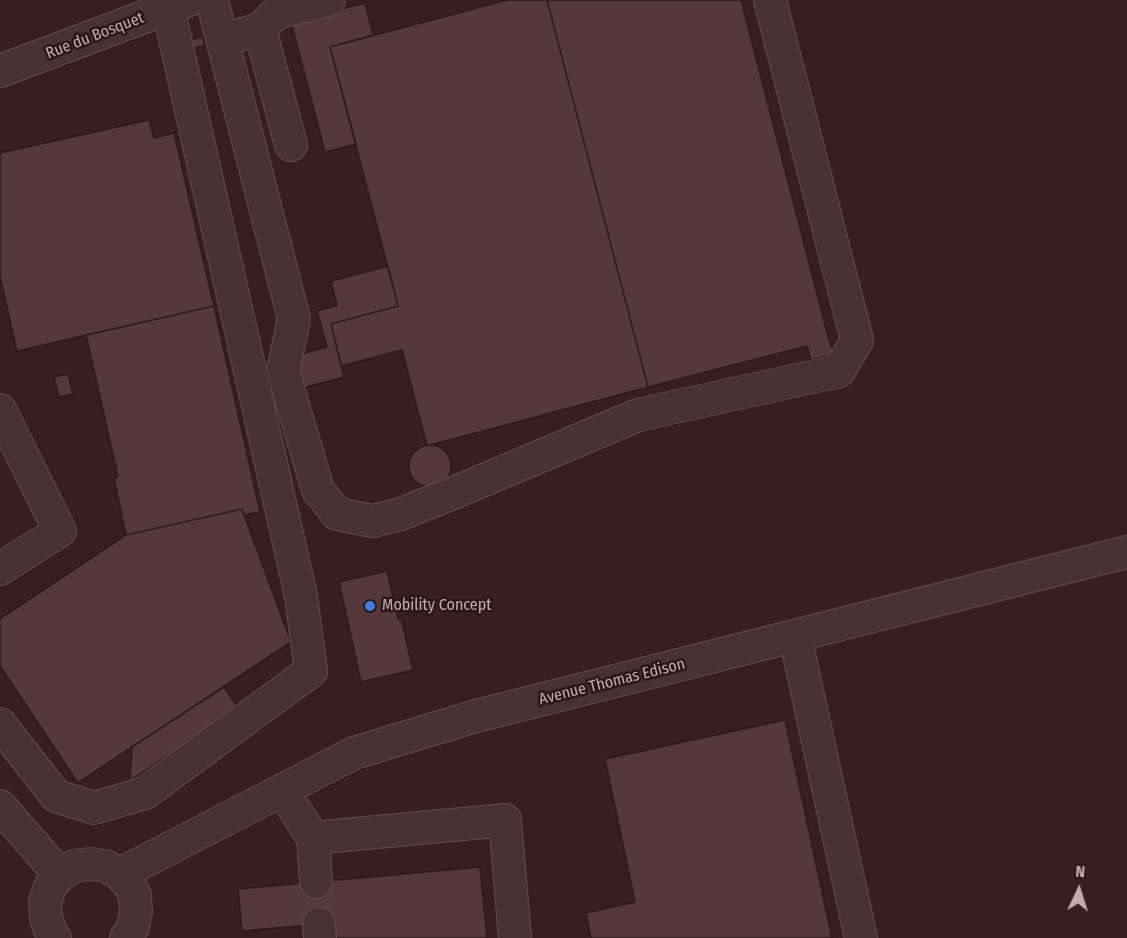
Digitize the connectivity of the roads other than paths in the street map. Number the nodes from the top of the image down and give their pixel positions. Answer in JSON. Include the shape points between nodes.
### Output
{"nodes":[{"id":1,"x":212,"y":0,"type":"edge"},
{"id":2,"x":329,"y":0,"type":"edge"},
{"id":3,"x":770,"y":0,"type":"edge"},
{"id":4,"x":178,"y":4,"type":"edge"},
{"id":5,"x":130,"y":11,"type":"edge"},
{"id":6,"x":260,"y":29,"type":"junction"},
{"id":7,"x":221,"y":40,"type":"junction"},
{"id":8,"x":0,"y":71,"type":"edge"},
{"id":9,"x":291,"y":146,"type":"dead end"},
{"id":10,"x":0,"y":410,"type":"edge"},
{"id":11,"x":1127,"y":552,"type":"edge"},
{"id":12,"x":0,"y":569,"type":"edge"},
{"id":13,"x":795,"y":636,"type":"junction"},
{"id":14,"x":0,"y":724,"type":"edge"},
{"id":15,"x":282,"y":790,"type":"junction"},
{"id":16,"x":0,"y":806,"type":"edge"},
{"id":17,"x":314,"y":838,"type":"junction"},
{"id":18,"x":120,"y":874,"type":"junction"},
{"id":19,"x":60,"y":875,"type":"junction"},
{"id":20,"x":316,"y":882,"type":"tunnel mouth"},
{"id":21,"x":46,"y":935,"type":"edge"},
{"id":22,"x":126,"y":938,"type":"edge"},
{"id":23,"x":515,"y":938,"type":"edge"},
{"id":24,"x":861,"y":938,"type":"edge"}],
"edges":[{"from":1,"to":7,"type":"street"},
{"from":2,"to":6,"type":"street","via":[[276,13]]},
{"from":3,"to":7,"type":"street","via":[[856,340],[839,371],[638,414],[458,491],[373,521],[337,514],[318,490],[283,371],[294,319]]},
{"from":4,"to":5,"type":"street","name":"Rue du Bosquet"},
{"from":4,"to":14,"type":"street","via":[[300,596],[311,671],[145,793],[94,808],[56,796]]},
{"from":5,"to":8,"type":"street","name":"Rue du Bosquet"},
{"from":6,"to":7,"type":"street"},
{"from":6,"to":9,"type":"street"},
{"from":10,"to":12,"type":"street","via":[[60,531]]},
{"from":11,"to":13,"type":"street","name":"Avenue Thomas Edison"},
{"from":13,"to":15,"type":"street","name":"Avenue Thomas Edison","via":[[476,716],[354,753]]},
{"from":13,"to":24,"type":"street"},
{"from":15,"to":17,"type":"street"},
{"from":15,"to":18,"type":"street","name":"Avenue Thomas Edison"},
{"from":16,"to":19,"type":"street"},
{"from":17,"to":20,"type":"street"},
{"from":17,"to":23,"type":"street","via":[[505,820]]},
{"from":18,"to":19,"type":"street","via":[[106,866],[90,864]]},
{"from":18,"to":22,"type":"street","via":[[135,896],[133,927]]},
{"from":19,"to":21,"type":"street","via":[[45,902]]}]}
